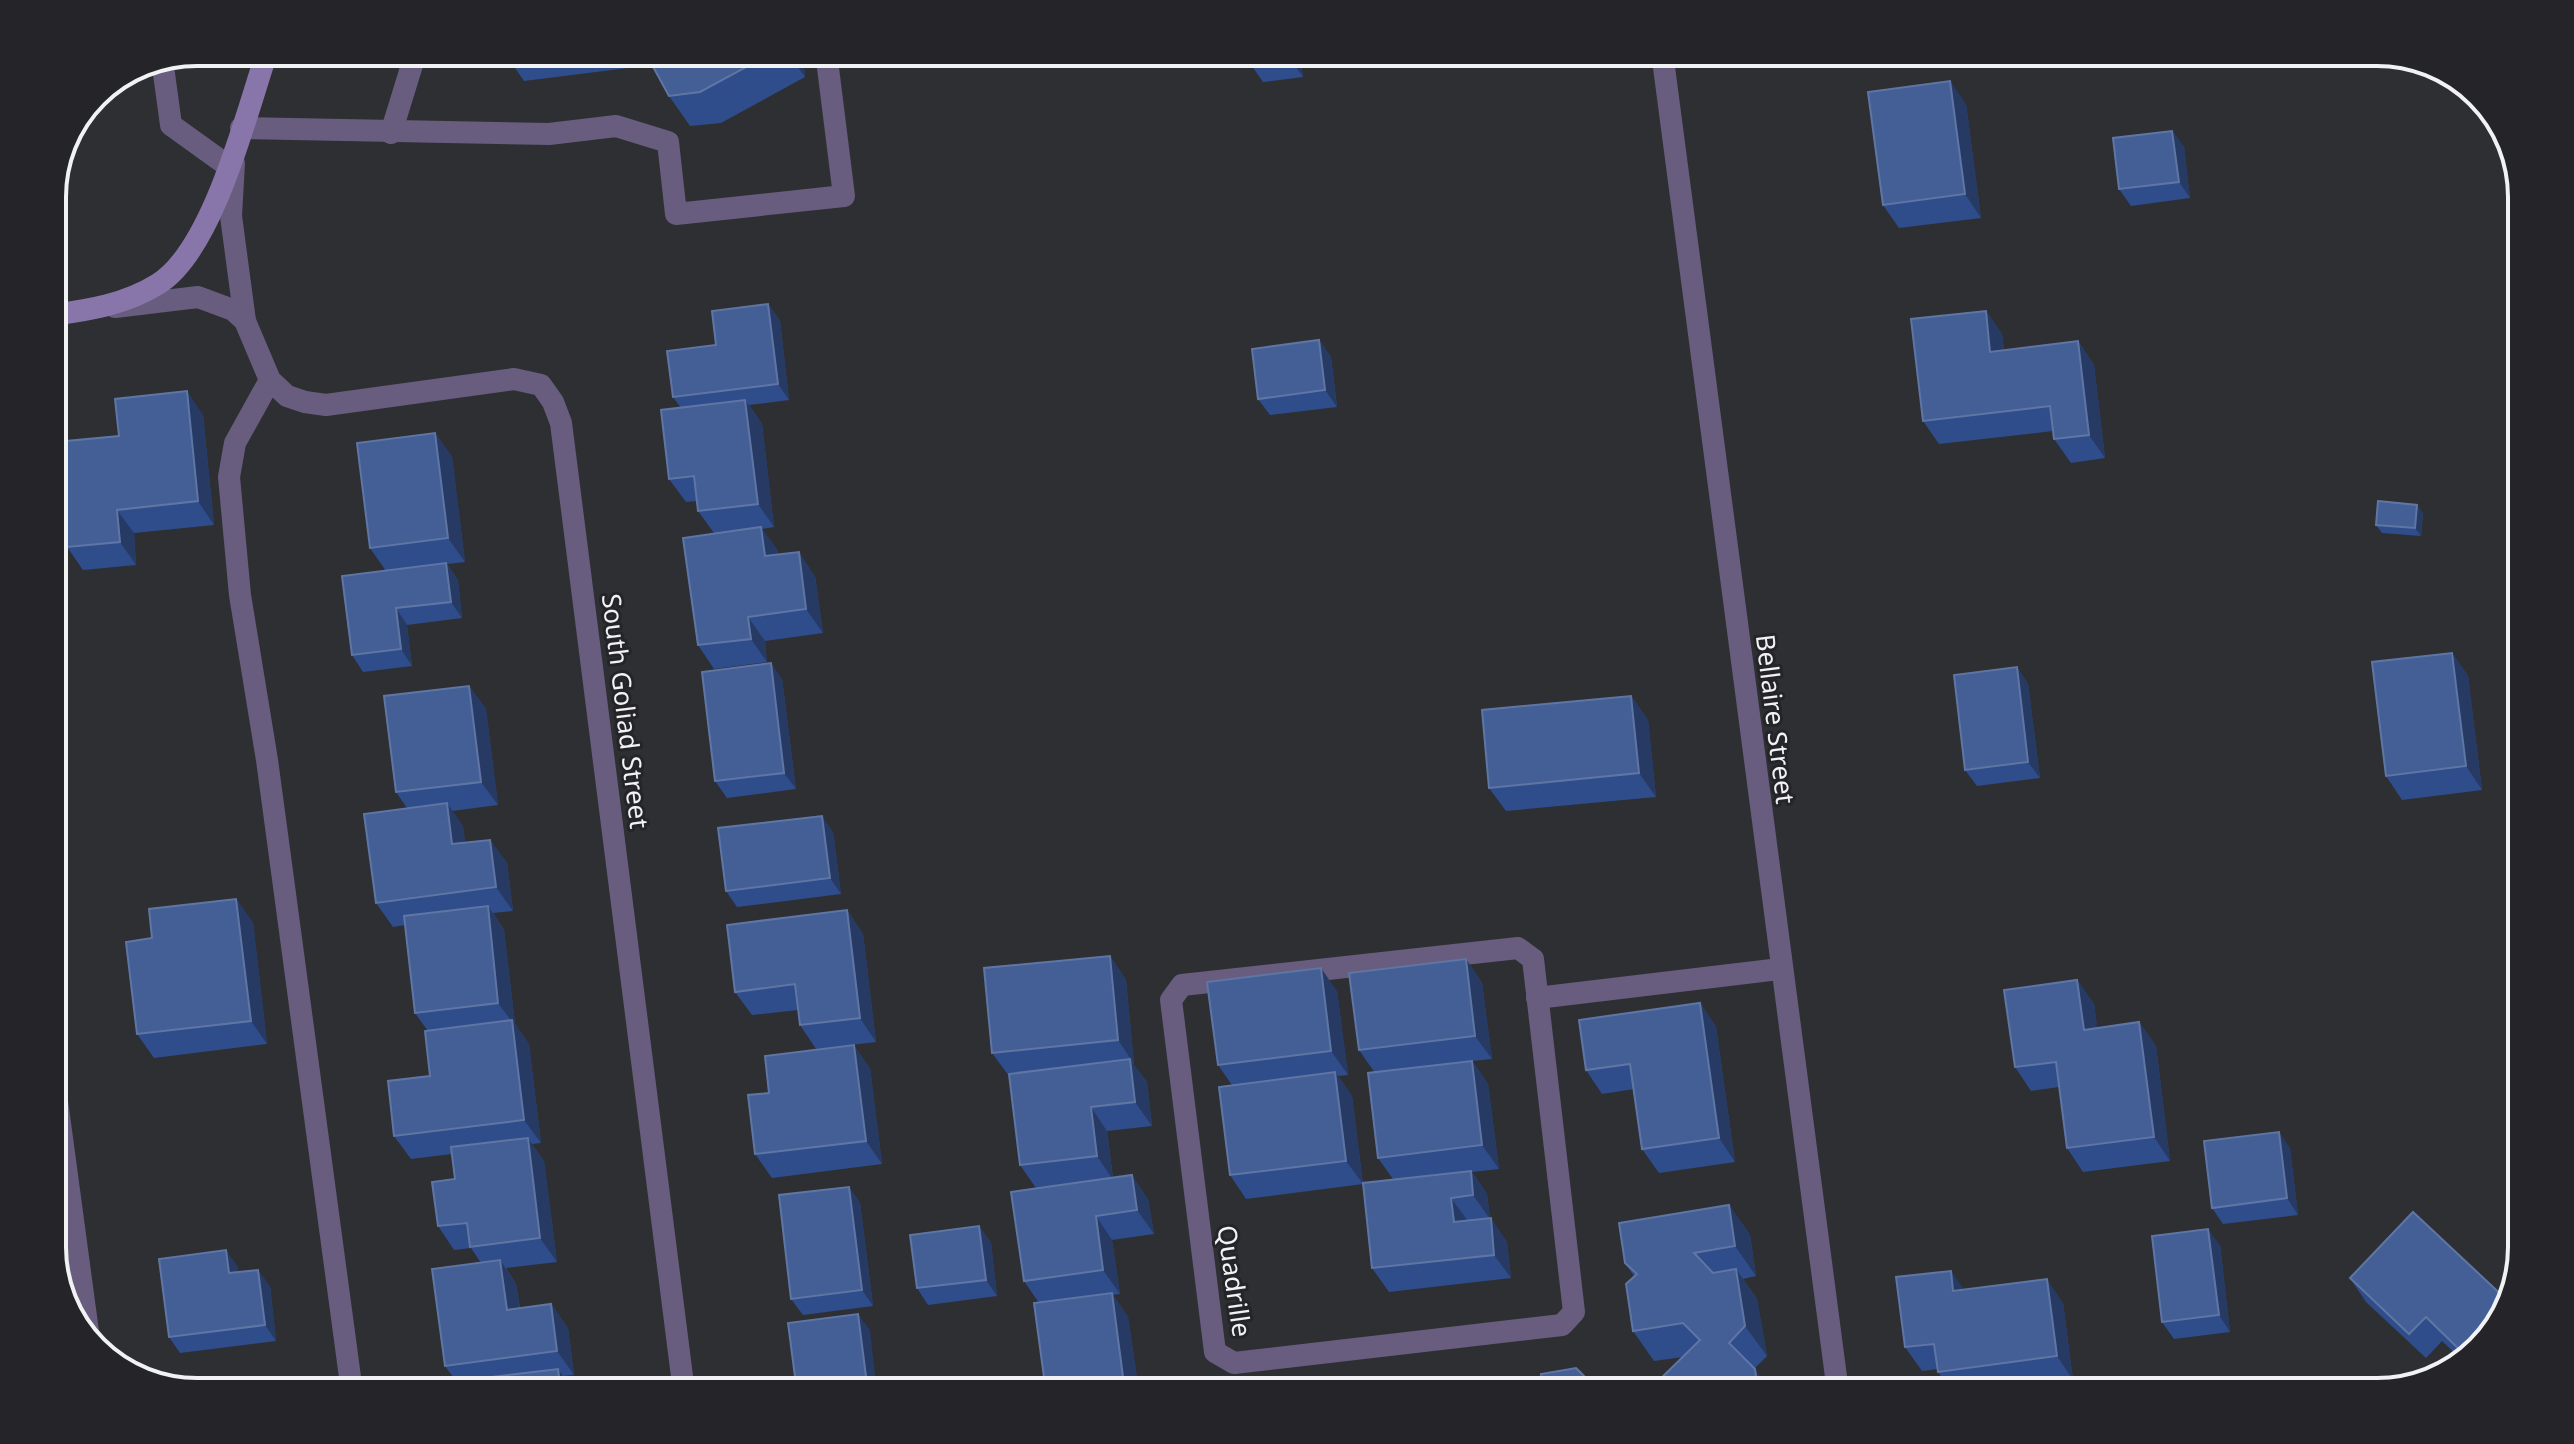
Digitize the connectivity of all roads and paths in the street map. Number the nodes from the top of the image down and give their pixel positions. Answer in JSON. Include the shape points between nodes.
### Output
{"nodes":[{"id":1,"x":262,"y":66,"type":"edge"},
{"id":2,"x":412,"y":66,"type":"edge"},
{"id":3,"x":828,"y":66,"type":"edge"},
{"id":4,"x":1664,"y":66,"type":"edge"},
{"id":5,"x":164,"y":71,"type":"edge"},
{"id":6,"x":391,"y":133,"type":"junction"},
{"id":7,"x":239,"y":135,"type":"junction"},
{"id":8,"x":228,"y":166,"type":"junction"},
{"id":9,"x":83,"y":311,"type":"junction"},
{"id":10,"x":66,"y":313,"type":"edge"},
{"id":11,"x":245,"y":321,"type":"junction"},
{"id":12,"x":270,"y":380,"type":"junction"},
{"id":13,"x":1780,"y":969,"type":"junction"},
{"id":14,"x":1537,"y":998,"type":"junction"},
{"id":15,"x":66,"y":1168,"type":"edge"},
{"id":16,"x":86,"y":1316,"type":"edge"},
{"id":17,"x":350,"y":1378,"type":"edge"},
{"id":18,"x":682,"y":1378,"type":"edge"},
{"id":19,"x":1836,"y":1378,"type":"edge"}],
"edges":[{"from":1,"to":7,"type":"main road"},
{"from":2,"to":6,"type":"street"},
{"from":3,"to":6,"type":"street","via":[[844,196],[676,214],[668,142],[616,126],[549,134]]},
{"from":4,"to":13,"type":"street","name":"Bellaire Street"},
{"from":5,"to":8,"type":"street","via":[[171,125]]},
{"from":6,"to":7,"type":"street"},
{"from":7,"to":8,"type":"main road"},
{"from":7,"to":11,"type":"street","via":[[231,216]]},
{"from":8,"to":9,"type":"main road","via":[[209,220],[188,256],[161,282],[127,301]]},
{"from":9,"to":10,"type":"main road"},
{"from":9,"to":11,"type":"street","via":[[198,297],[233,310]]},
{"from":11,"to":12,"type":"street"},
{"from":12,"to":17,"type":"street","via":[[235,443],[229,477],[240,595]]},
{"from":12,"to":18,"type":"street","name":"South Goliad Street","via":[[287,396],[326,405],[514,379],[541,385],[553,402],[561,423]]},
{"from":13,"to":14,"type":"street"},
{"from":13,"to":19,"type":"street","name":"Bellaire Street"},
{"from":14,"to":14,"type":"street","name":"Quadrille","via":[[1533,959],[1518,948],[1182,985],[1171,1000],[1215,1352],[1234,1363],[1562,1325],[1574,1312]]},
{"from":15,"to":16,"type":"street"}]}
